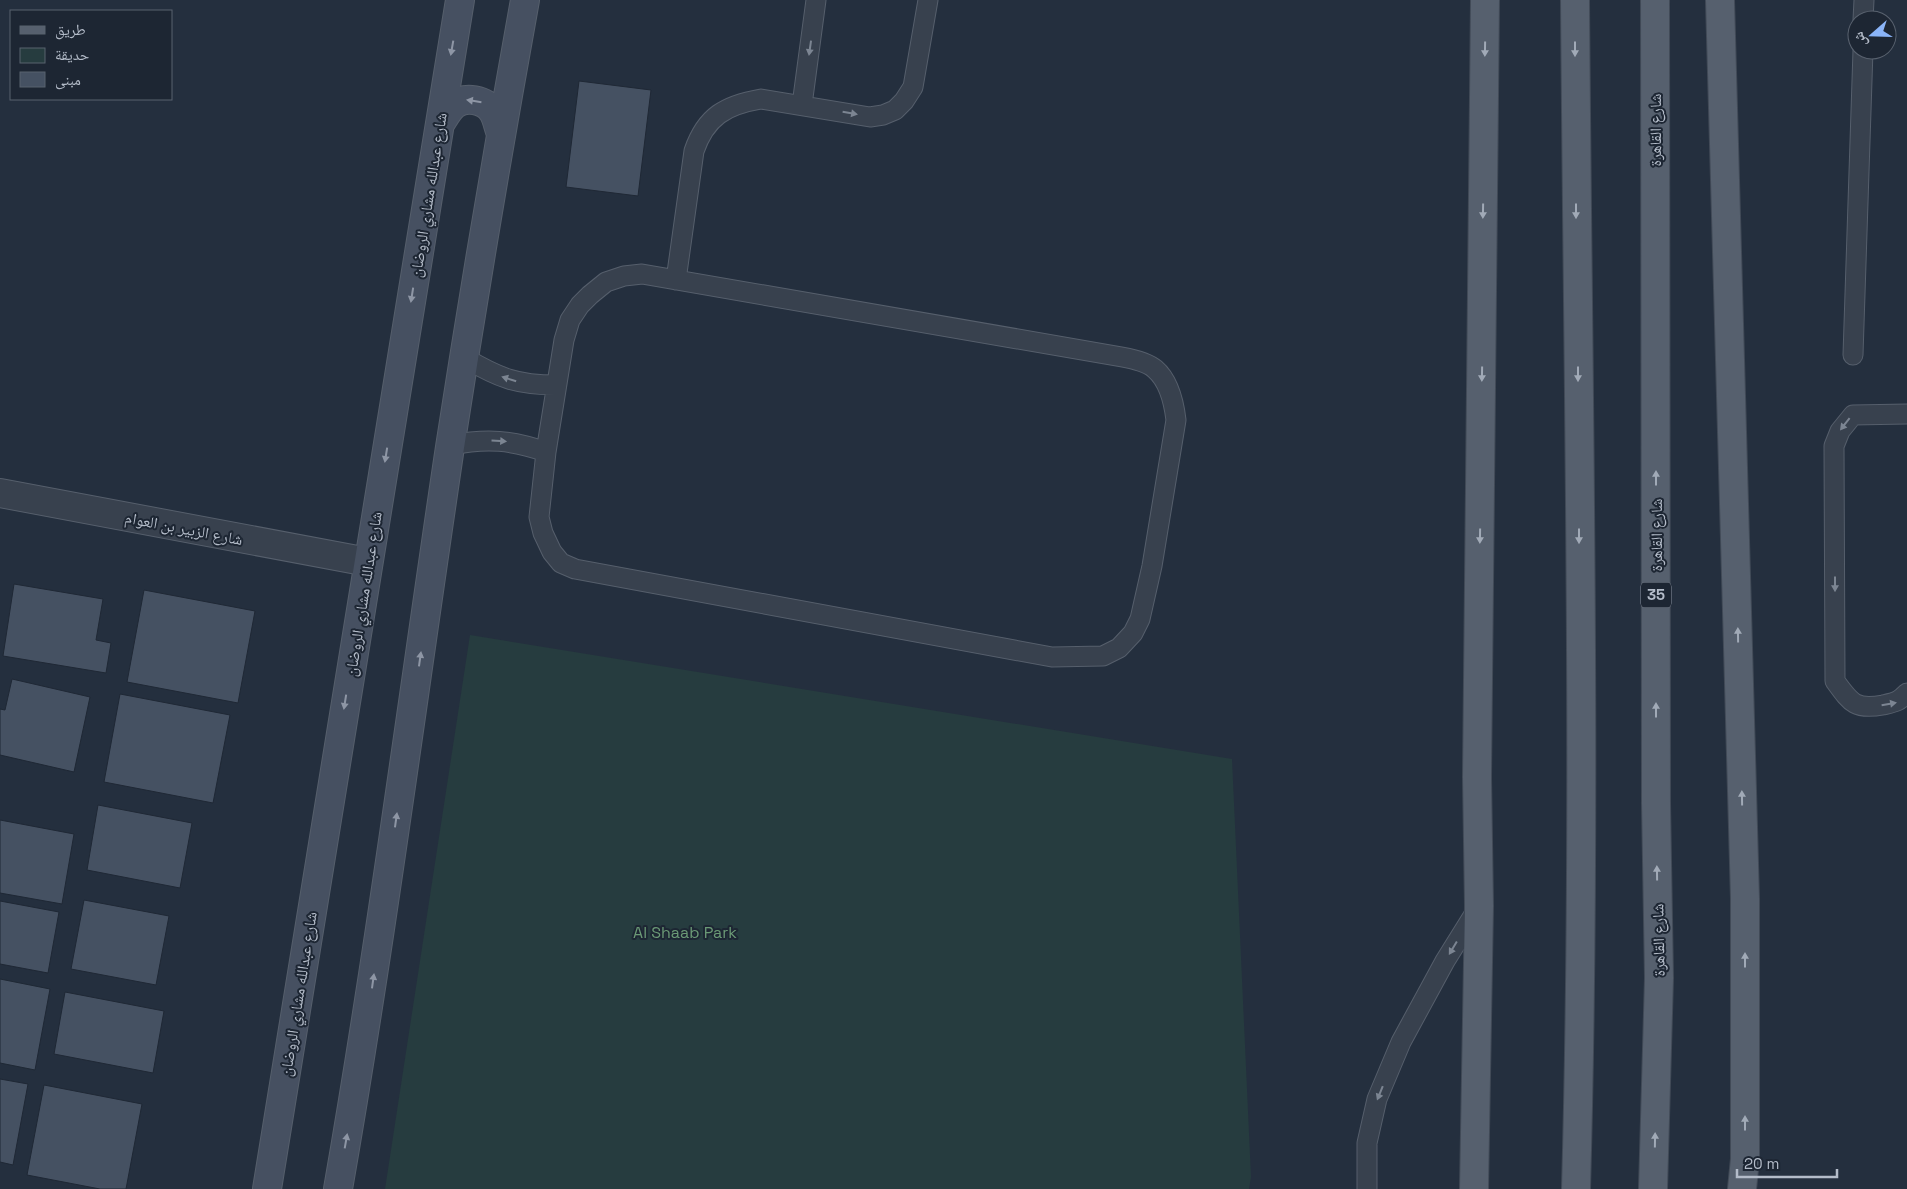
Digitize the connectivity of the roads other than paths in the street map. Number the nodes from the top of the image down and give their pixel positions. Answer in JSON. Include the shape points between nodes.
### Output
{"nodes":[{"id":1,"x":460,"y":0,"type":"edge"},
{"id":2,"x":525,"y":0,"type":"edge"},
{"id":3,"x":816,"y":0,"type":"edge"},
{"id":4,"x":928,"y":0,"type":"edge"},
{"id":5,"x":1485,"y":0,"type":"edge"},
{"id":6,"x":1575,"y":0,"type":"edge"},
{"id":7,"x":1655,"y":0,"type":"edge"},
{"id":8,"x":1720,"y":0,"type":"edge"},
{"id":9,"x":1862,"y":60,"type":"edge"},
{"id":10,"x":802,"y":105,"type":"junction"},
{"id":11,"x":440,"y":124,"type":"junction"},
{"id":12,"x":500,"y":134,"type":"junction"},
{"id":13,"x":676,"y":280,"type":"junction"},
{"id":14,"x":1853,"y":355,"type":"dead end"},
{"id":15,"x":466,"y":358,"type":"junction"},
{"id":16,"x":556,"y":385,"type":"junction"},
{"id":17,"x":1907,"y":414,"type":"edge"},
{"id":18,"x":451,"y":445,"type":"junction"},
{"id":19,"x":546,"y":452,"type":"junction"},
{"id":20,"x":0,"y":493,"type":"edge"},
{"id":21,"x":368,"y":562,"type":"junction"},
{"id":22,"x":1907,"y":693,"type":"edge"},
{"id":23,"x":1478,"y":906,"type":"junction"},
{"id":24,"x":267,"y":1189,"type":"edge"},
{"id":25,"x":338,"y":1189,"type":"edge"},
{"id":26,"x":1367,"y":1189,"type":"edge"},
{"id":27,"x":1474,"y":1189,"type":"edge"},
{"id":28,"x":1576,"y":1189,"type":"edge"},
{"id":29,"x":1653,"y":1189,"type":"edge"},
{"id":30,"x":1742,"y":1189,"type":"edge"}],
"edges":[{"from":1,"to":11,"type":"street","name":"شارع عبدالله مشاري الروضان","one_way":true},
{"from":2,"to":12,"type":"street"},
{"from":3,"to":10,"type":"lane","one_way":true},
{"from":10,"to":4,"type":"lane","one_way":true,"via":[[870,117],[895,110],[913,87]]},
{"from":5,"to":23,"type":"main road","one_way":true},
{"from":6,"to":28,"type":"main road","one_way":true,"via":[[1581,792]]},
{"from":29,"to":7,"type":"main road","name":"شارع القاهرة","number":"35","one_way":true,"via":[[1659,978]]},
{"from":30,"to":8,"type":"main road","one_way":true,"via":[[1745,1159],[1745,899]]},
{"from":9,"to":14,"type":"lane"},
{"from":10,"to":13,"type":"lane","via":[[761,99],[728,108],[710,121],[694,151]]},
{"from":12,"to":11,"type":"street","one_way":true,"via":[[493,112],[479,101],[455,104]]},
{"from":11,"to":21,"type":"street","name":"شارع عبدالله مشاري الروضان","one_way":true},
{"from":12,"to":15,"type":"street"},
{"from":13,"to":16,"type":"lane","via":[[642,274],[624,276],[606,282],[590,295],[570,320]]},
{"from":13,"to":19,"type":"lane","via":[[1139,360],[1155,369],[1174,404],[1176,420],[1152,566],[1140,619],[1133,633],[1119,648],[1103,656],[1052,657],[575,569],[561,563],[552,552],[539,517]]},
{"from":16,"to":15,"type":"lane","one_way":true,"via":[[509,381]]},
{"from":15,"to":18,"type":"street"},
{"from":16,"to":19,"type":"lane"},
{"from":17,"to":22,"type":"lane","one_way":true,"via":[[1853,415],[1840,431],[1834,446],[1835,681],[1848,699],[1865,708],[1899,702]]},
{"from":18,"to":19,"type":"lane","one_way":true,"via":[[499,440]]},
{"from":25,"to":18,"type":"street","one_way":true,"via":[[365,1031]]},
{"from":20,"to":21,"type":"street","name":"شارع الزبير بن العوام"},
{"from":21,"to":24,"type":"street","name":"شارع عبدالله مشاري الروضان","one_way":true},
{"from":23,"to":26,"type":"lane","one_way":true,"via":[[1401,1042],[1377,1099],[1367,1143]]},
{"from":23,"to":27,"type":"main road"}]}
